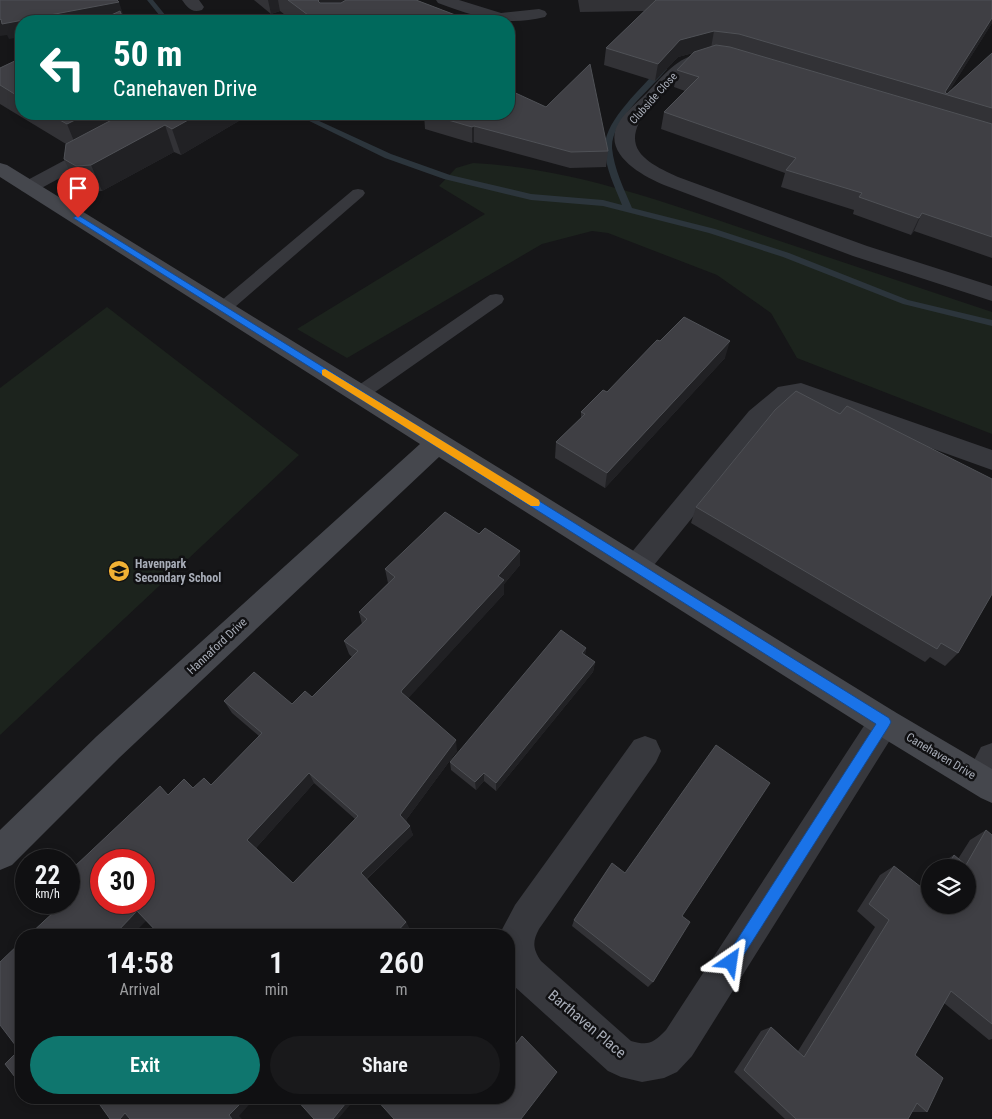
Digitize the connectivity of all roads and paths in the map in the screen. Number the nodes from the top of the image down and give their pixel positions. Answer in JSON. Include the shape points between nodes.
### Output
{"nodes":[{"id":1,"x":444,"y":0,"type":"edge"},
{"id":2,"x":539,"y":14,"type":"dead end"},
{"id":3,"x":488,"y":15,"type":"edge"},
{"id":4,"x":515,"y":17,"type":"edge"},
{"id":5,"x":729,"y":57,"type":"edge"},
{"id":6,"x":153,"y":120,"type":"edge"},
{"id":7,"x":0,"y":169,"type":"edge"},
{"id":8,"x":30,"y":187,"type":"junction"},
{"id":9,"x":358,"y":192,"type":"dead end"},
{"id":10,"x":992,"y":294,"type":"edge"},
{"id":11,"x":496,"y":299,"type":"dead end"},
{"id":12,"x":222,"y":309,"type":"junction"},
{"id":13,"x":359,"y":394,"type":"junction"},
{"id":14,"x":438,"y":443,"type":"junction"},
{"id":15,"x":992,"y":460,"type":"edge"},
{"id":16,"x":636,"y":567,"type":"junction"},
{"id":17,"x":884,"y":722,"type":"junction"},
{"id":18,"x":645,"y":751,"type":"dead end"},
{"id":19,"x":988,"y":774,"type":"edge"},
{"id":20,"x":0,"y":853,"type":"edge"}],
"edges":[{"from":1,"to":3,"type":"street"},
{"from":2,"to":4,"type":"street"},
{"from":5,"to":10,"type":"street","name":"Clubside Close","via":[[711,55],[684,64],[629,122],[624,136],[627,149],[637,163],[652,174],[851,248]]},
{"from":6,"to":8,"type":"street"},
{"from":7,"to":8,"type":"street","name":"Canehaven Drive"},
{"from":8,"to":12,"type":"street","name":"Canehaven Drive"},
{"from":9,"to":12,"type":"lane"},
{"from":11,"to":13,"type":"lane"},
{"from":12,"to":13,"type":"street","name":"Canehaven Drive"},
{"from":13,"to":14,"type":"street","name":"Canehaven Drive"},
{"from":14,"to":16,"type":"street","name":"Canehaven Drive"},
{"from":14,"to":20,"type":"street","name":"Hannaford Drive","via":[[108,747]]},
{"from":15,"to":16,"type":"street","via":[[801,392],[788,393],[758,418]]},
{"from":16,"to":17,"type":"street","name":"Canehaven Drive"},
{"from":17,"to":18,"type":"street","name":"Barthaven Place","via":[[679,1044],[664,1059],[642,1063],[622,1058],[528,974],[516,954],[516,936]]},
{"from":17,"to":19,"type":"street","name":"Canehaven Drive"}]}
